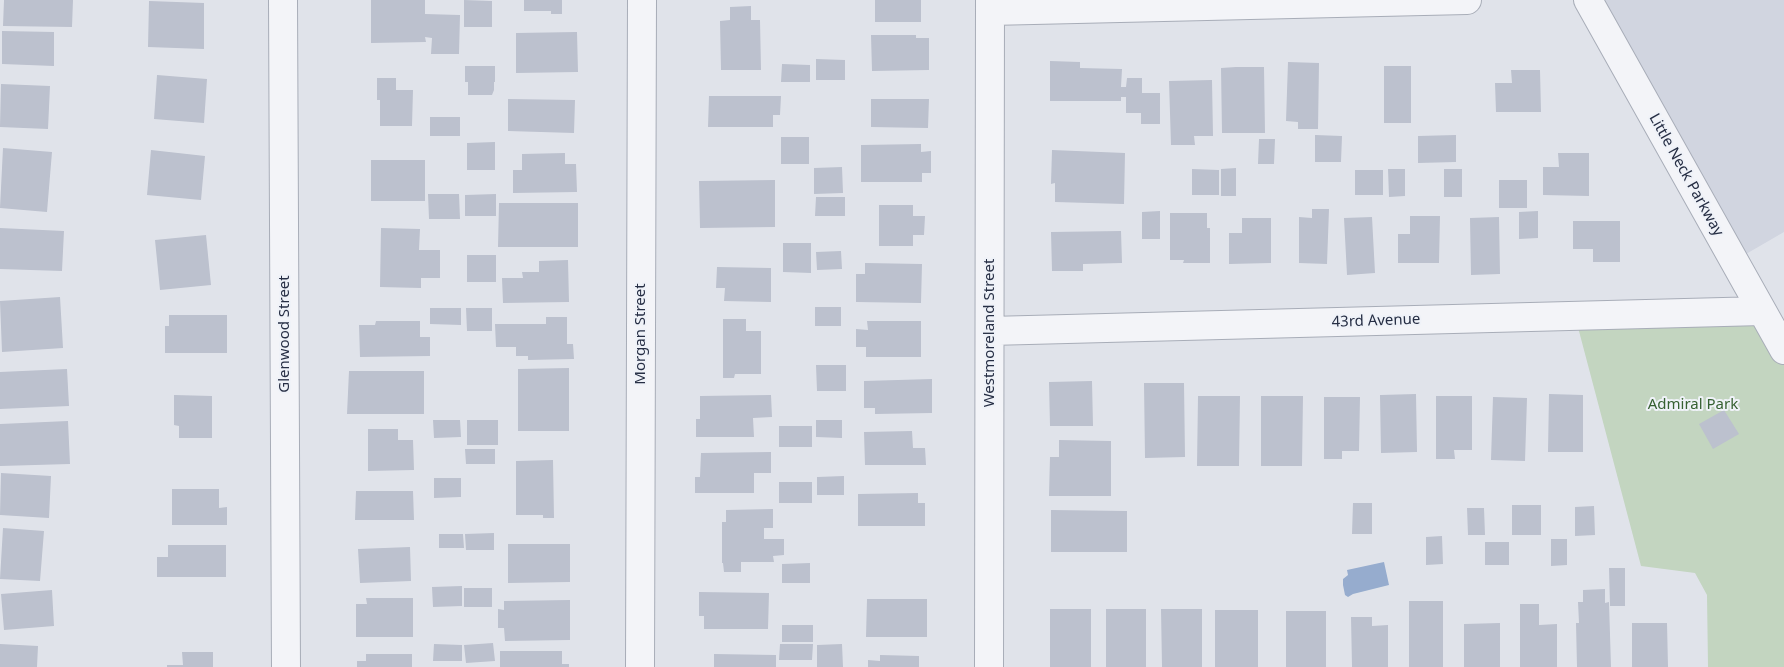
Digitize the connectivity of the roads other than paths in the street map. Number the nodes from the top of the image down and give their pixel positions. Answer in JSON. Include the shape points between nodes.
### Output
{"nodes":[{"id":1,"x":283,"y":0,"type":"edge"},
{"id":2,"x":642,"y":0,"type":"edge"},
{"id":3,"x":1467,"y":0,"type":"edge"},
{"id":4,"x":1588,"y":0,"type":"edge"},
{"id":5,"x":990,"y":6,"type":"edge"},
{"id":6,"x":1762,"y":311,"type":"junction"},
{"id":7,"x":990,"y":331,"type":"junction"},
{"id":8,"x":1784,"y":350,"type":"edge"},
{"id":9,"x":286,"y":667,"type":"edge"},
{"id":10,"x":640,"y":667,"type":"edge"},
{"id":11,"x":989,"y":667,"type":"edge"}],
"edges":[{"from":1,"to":9,"type":"street","name":"Glenwood Street"},
{"from":2,"to":10,"type":"street","name":"Morgan Street"},
{"from":3,"to":5,"type":"street"},
{"from":4,"to":6,"type":"street","name":"Little Neck Parkway"},
{"from":5,"to":7,"type":"street","name":"Westmoreland Street"},
{"from":6,"to":7,"type":"street","name":"43rd Avenue"},
{"from":6,"to":8,"type":"street","name":"Little Neck Parkway"},
{"from":7,"to":11,"type":"street","name":"Westmoreland Street"}]}
